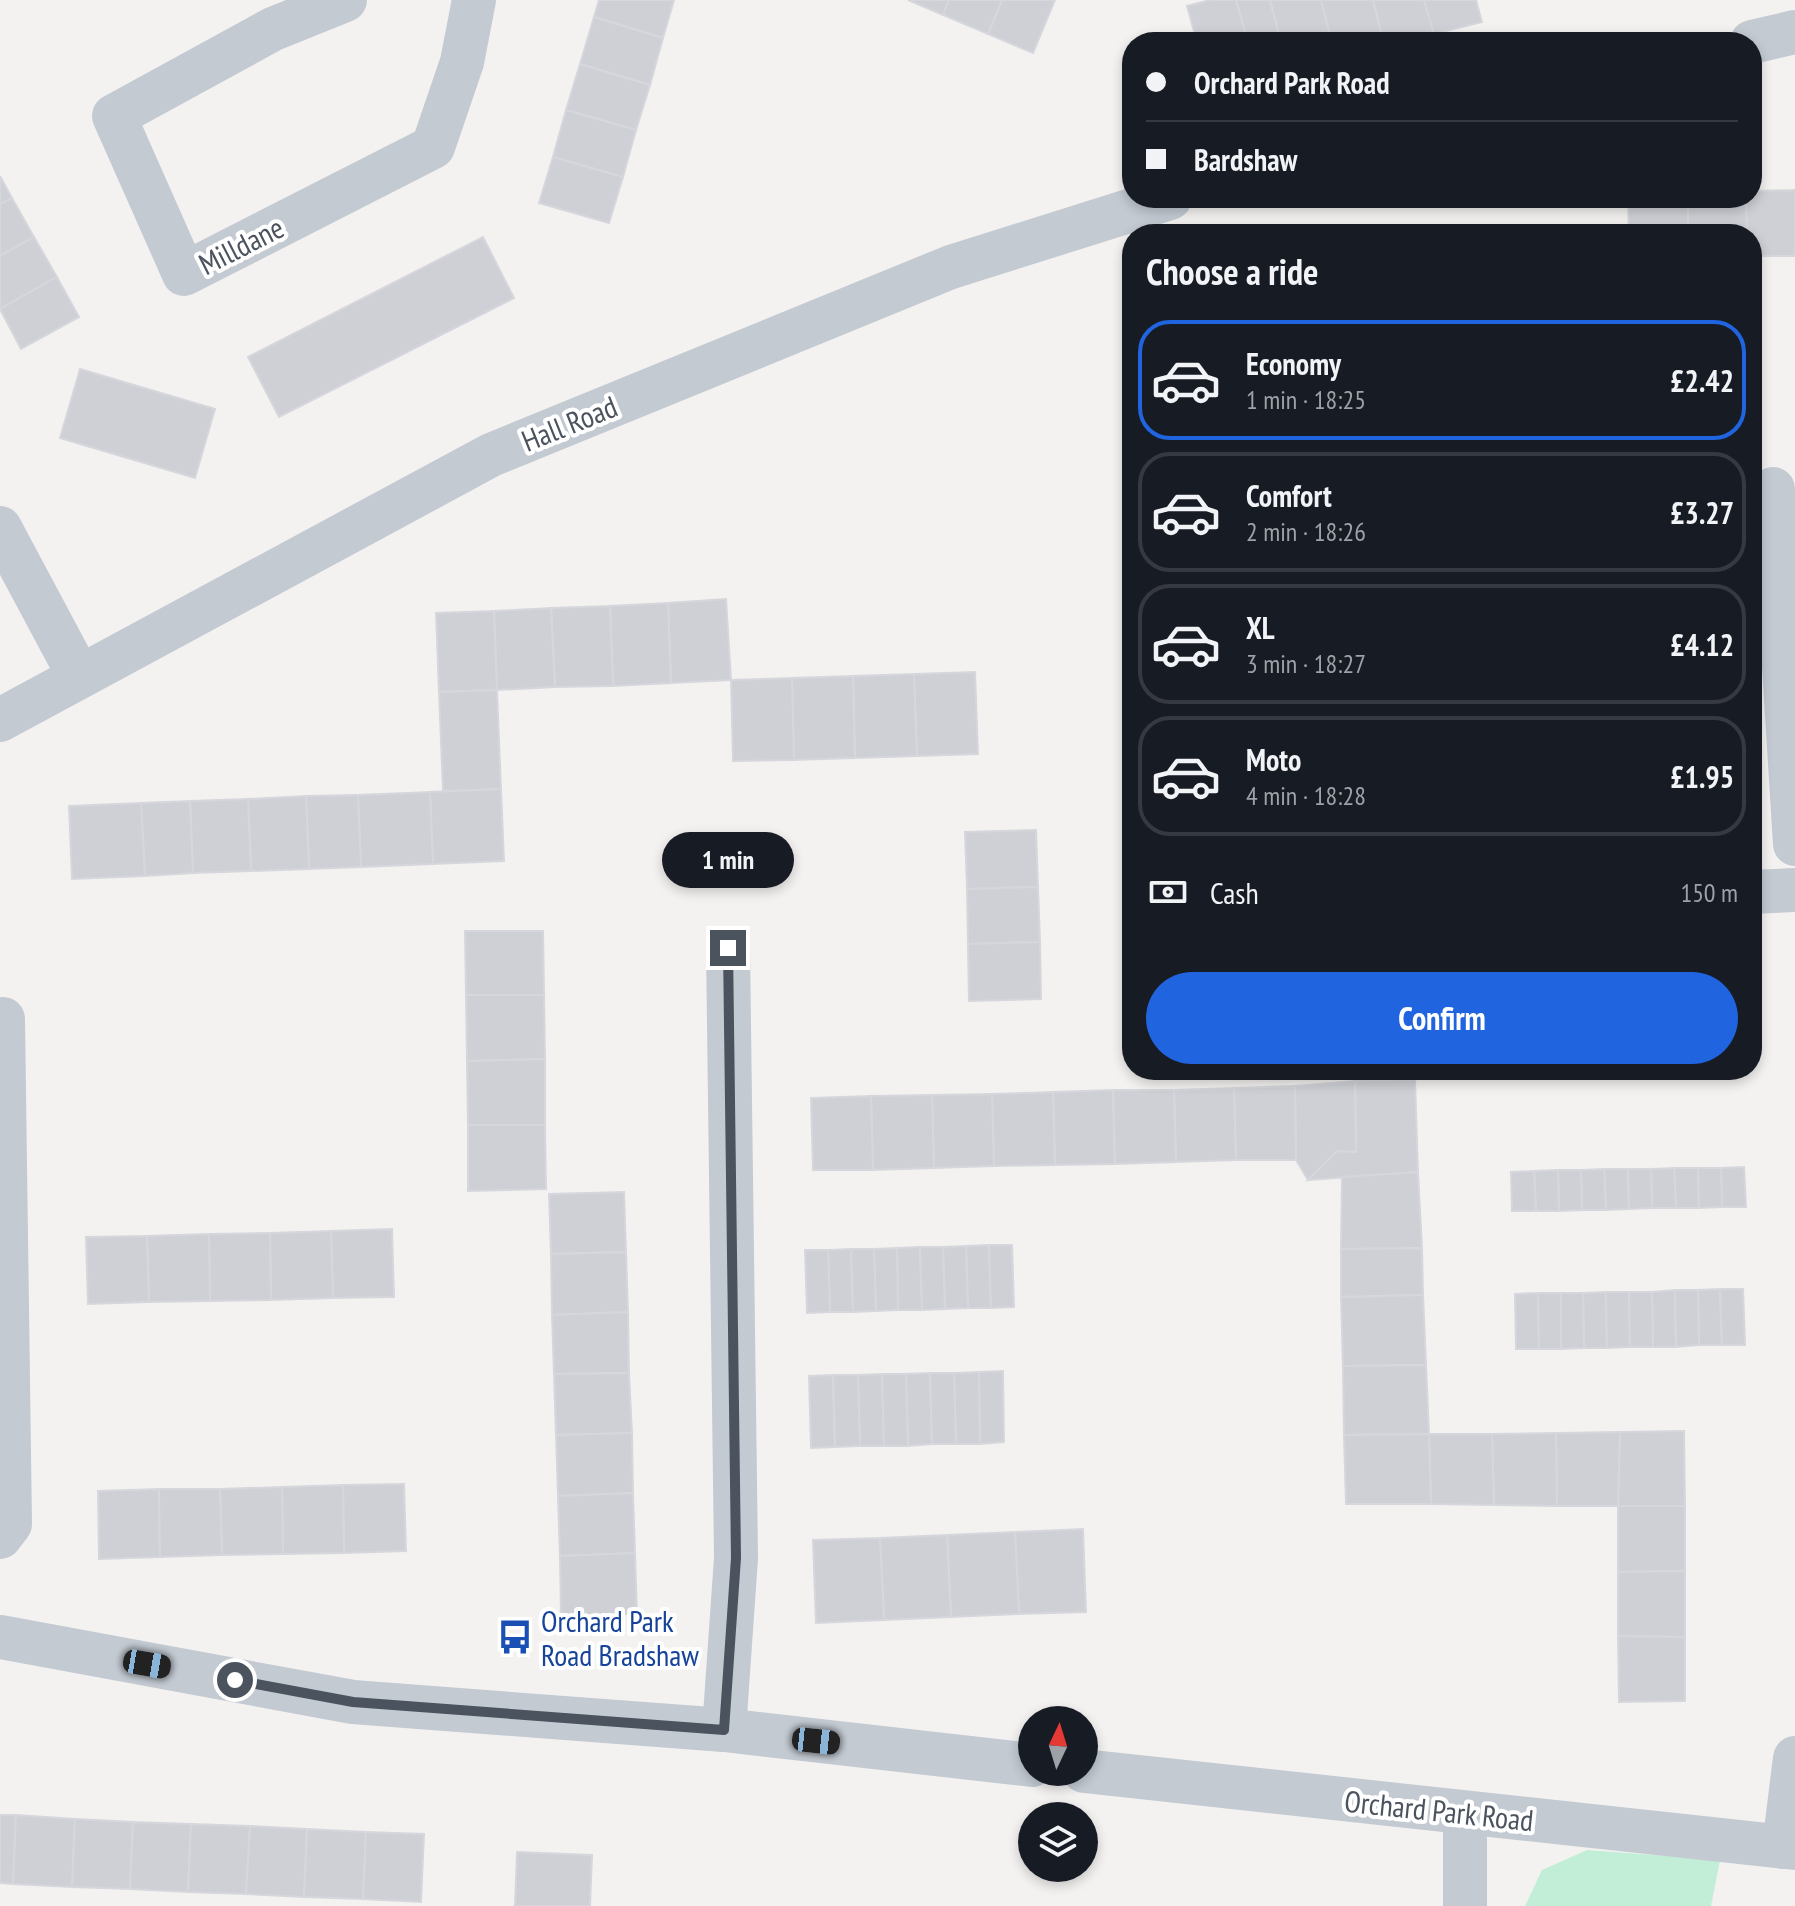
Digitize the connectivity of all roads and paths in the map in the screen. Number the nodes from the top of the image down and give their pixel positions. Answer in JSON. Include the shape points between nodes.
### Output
{"nodes":[{"id":1,"x":345,"y":0,"type":"edge"},
{"id":2,"x":474,"y":0,"type":"edge"},
{"id":3,"x":266,"y":15,"type":"edge"},
{"id":4,"x":1795,"y":32,"type":"edge"},
{"id":5,"x":1762,"y":40,"type":"edge"},
{"id":6,"x":1138,"y":208,"type":"edge"},
{"id":7,"x":1773,"y":489,"type":"dead end"},
{"id":8,"x":0,"y":528,"type":"edge"},
{"id":9,"x":79,"y":676,"type":"junction"},
{"id":10,"x":0,"y":720,"type":"edge"},
{"id":11,"x":1795,"y":844,"type":"edge"},
{"id":12,"x":1795,"y":890,"type":"edge"},
{"id":13,"x":1762,"y":892,"type":"edge"},
{"id":14,"x":728,"y":948,"type":"dead end"},
{"id":15,"x":3,"y":1019,"type":"dead end"},
{"id":16,"x":0,"y":1537,"type":"edge"},
{"id":17,"x":0,"y":1637,"type":"edge"},
{"id":18,"x":724,"y":1730,"type":"junction"},
{"id":19,"x":1795,"y":1758,"type":"edge"},
{"id":20,"x":1018,"y":1763,"type":"edge"},
{"id":21,"x":1098,"y":1773,"type":"edge"},
{"id":22,"x":1465,"y":1814,"type":"junction"},
{"id":23,"x":1790,"y":1848,"type":"edge"},
{"id":24,"x":1465,"y":1906,"type":"edge"}],
"edges":[{"from":1,"to":3,"type":"street","name":"Milldane"},
{"from":2,"to":3,"type":"street","name":"Milldane","via":[[462,62],[433,147],[184,274],[114,116]]},
{"from":4,"to":5,"type":"street"},
{"from":6,"to":9,"type":"street","name":"Hall Road","via":[[951,267],[491,455]]},
{"from":7,"to":11,"type":"street"},
{"from":8,"to":9,"type":"street"},
{"from":9,"to":10,"type":"street","name":"Hall Road"},
{"from":12,"to":13,"type":"street"},
{"from":14,"to":18,"type":"street","via":[[736,1558]]},
{"from":15,"to":16,"type":"street","via":[[10,1524]]},
{"from":17,"to":18,"type":"street","via":[[353,1702]]},
{"from":18,"to":20,"type":"street"},
{"from":19,"to":23,"type":"street"},
{"from":21,"to":22,"type":"street","name":"Orchard Park Road"},
{"from":22,"to":23,"type":"street","name":"Orchard Park Road"},
{"from":22,"to":24,"type":"street"}]}
